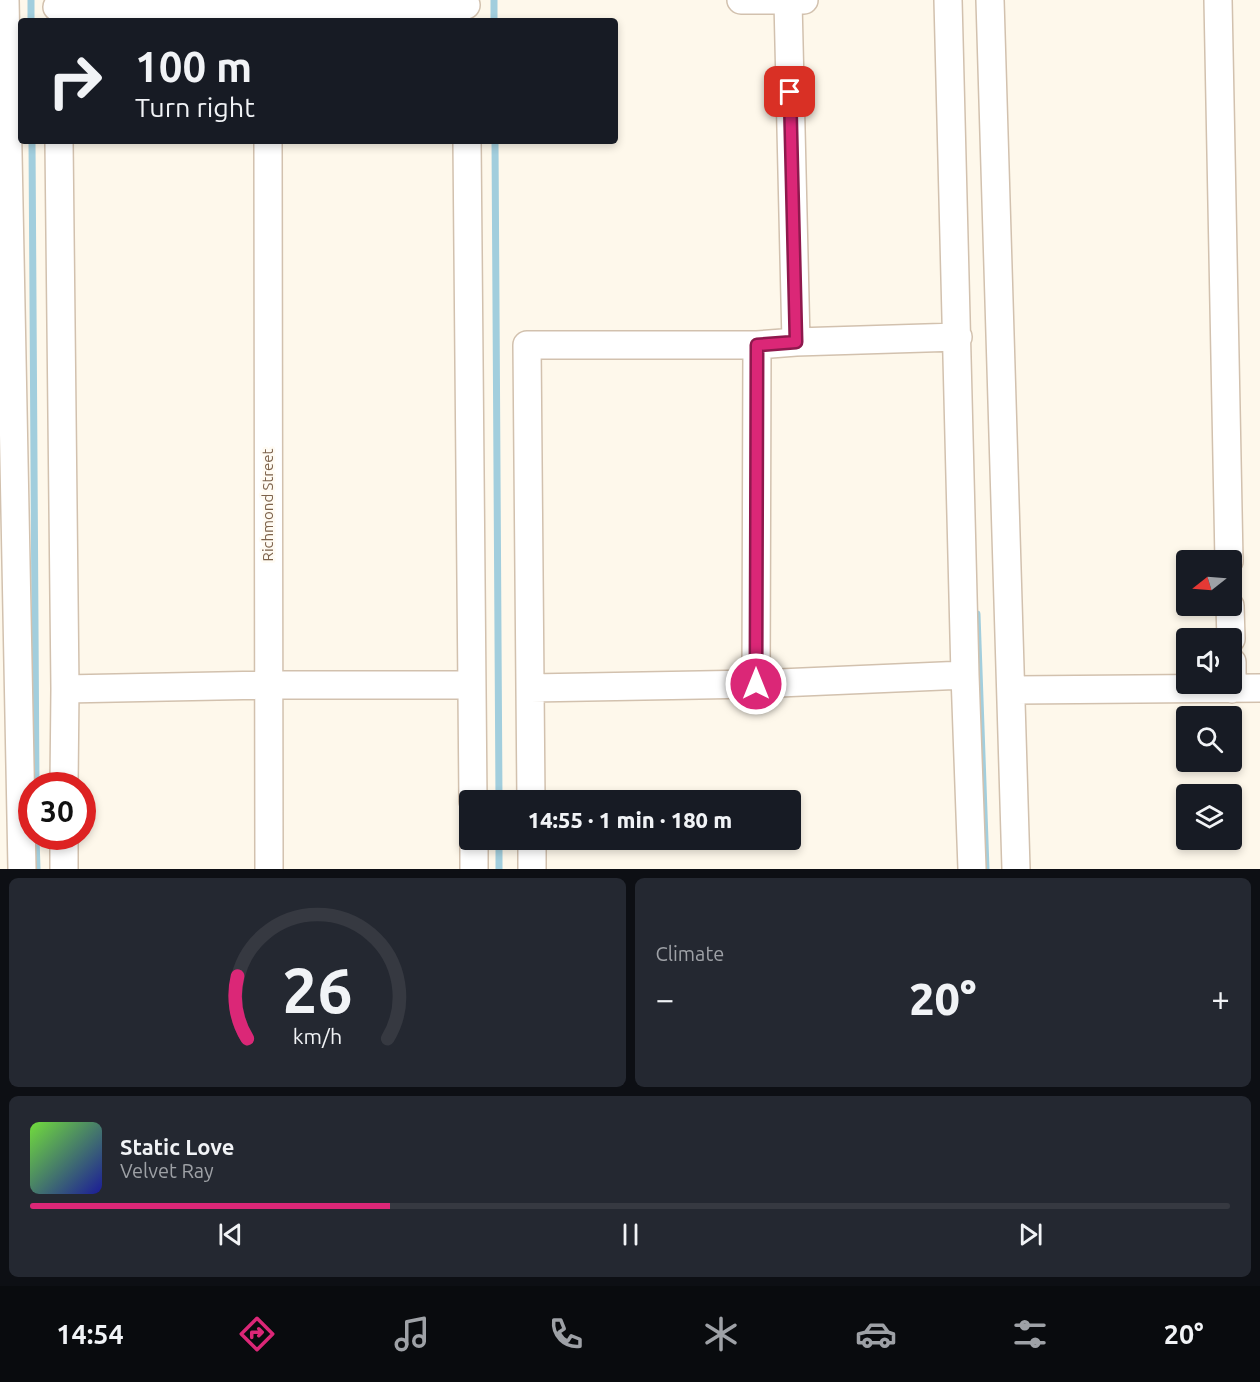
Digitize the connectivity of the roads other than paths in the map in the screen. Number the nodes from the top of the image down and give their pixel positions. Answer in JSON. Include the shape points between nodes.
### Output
{"nodes":[{"id":1,"x":741,"y":0,"type":"edge"},
{"id":2,"x":948,"y":0,"type":"edge"},
{"id":3,"x":990,"y":0,"type":"edge"},
{"id":4,"x":1218,"y":0,"type":"edge"},
{"id":5,"x":796,"y":1,"type":"edge"},
{"id":6,"x":3,"y":3,"type":"edge"},
{"id":7,"x":466,"y":8,"type":"edge"},
{"id":8,"x":57,"y":9,"type":"edge"},
{"id":9,"x":268,"y":16,"type":"edge"},
{"id":10,"x":59,"y":144,"type":"edge"},
{"id":11,"x":268,"y":144,"type":"edge"},
{"id":12,"x":467,"y":144,"type":"edge"},
{"id":13,"x":958,"y":337,"type":"junction"},
{"id":14,"x":796,"y":342,"type":"junction"},
{"id":15,"x":757,"y":345,"type":"junction"},
{"id":16,"x":1229,"y":550,"type":"edge"},
{"id":17,"x":965,"y":675,"type":"junction"},
{"id":18,"x":1176,"y":679,"type":"edge"},
{"id":19,"x":1242,"y":680,"type":"edge"},
{"id":20,"x":756,"y":684,"type":"junction"},
{"id":21,"x":268,"y":685,"type":"junction"},
{"id":22,"x":471,"y":685,"type":"junction"},
{"id":23,"x":65,"y":688,"type":"junction"},
{"id":24,"x":531,"y":688,"type":"junction"},
{"id":25,"x":1260,"y":688,"type":"edge"},
{"id":26,"x":9,"y":689,"type":"edge"},
{"id":27,"x":1011,"y":690,"type":"junction"},
{"id":28,"x":64,"y":772,"type":"edge"},
{"id":29,"x":473,"y":790,"type":"edge"},
{"id":30,"x":531,"y":790,"type":"edge"},
{"id":31,"x":64,"y":850,"type":"edge"},
{"id":32,"x":474,"y":850,"type":"edge"},
{"id":33,"x":532,"y":850,"type":"edge"},
{"id":34,"x":22,"y":869,"type":"edge"},
{"id":35,"x":64,"y":869,"type":"edge"},
{"id":36,"x":269,"y":869,"type":"edge"},
{"id":37,"x":474,"y":869,"type":"edge"},
{"id":38,"x":532,"y":869,"type":"edge"},
{"id":39,"x":972,"y":869,"type":"edge"},
{"id":40,"x":1016,"y":869,"type":"edge"}],
"edges":[{"from":1,"to":5,"type":"street"},
{"from":2,"to":13,"type":"street"},
{"from":3,"to":27,"type":"street"},
{"from":4,"to":16,"type":"street"},
{"from":5,"to":14,"type":"street"},
{"from":6,"to":26,"type":"street"},
{"from":7,"to":9,"type":"street"},
{"from":8,"to":9,"type":"street"},
{"from":10,"to":23,"type":"street"},
{"from":11,"to":21,"type":"street","name":"Richmond Street"},
{"from":12,"to":22,"type":"street"},
{"from":13,"to":14,"type":"street"},
{"from":13,"to":17,"type":"street"},
{"from":14,"to":15,"type":"street"},
{"from":15,"to":20,"type":"street"},
{"from":15,"to":24,"type":"street","via":[[527,345]]},
{"from":17,"to":20,"type":"street"},
{"from":17,"to":39,"type":"street"},
{"from":18,"to":27,"type":"street"},
{"from":19,"to":25,"type":"street"},
{"from":20,"to":24,"type":"street"},
{"from":21,"to":22,"type":"street"},
{"from":21,"to":23,"type":"street"},
{"from":21,"to":36,"type":"street","name":"Richmond Street"},
{"from":22,"to":29,"type":"street"},
{"from":23,"to":28,"type":"street"},
{"from":24,"to":30,"type":"street"},
{"from":26,"to":34,"type":"street"},
{"from":27,"to":40,"type":"street"},
{"from":31,"to":35,"type":"street"},
{"from":32,"to":37,"type":"street"},
{"from":33,"to":38,"type":"street"}]}
